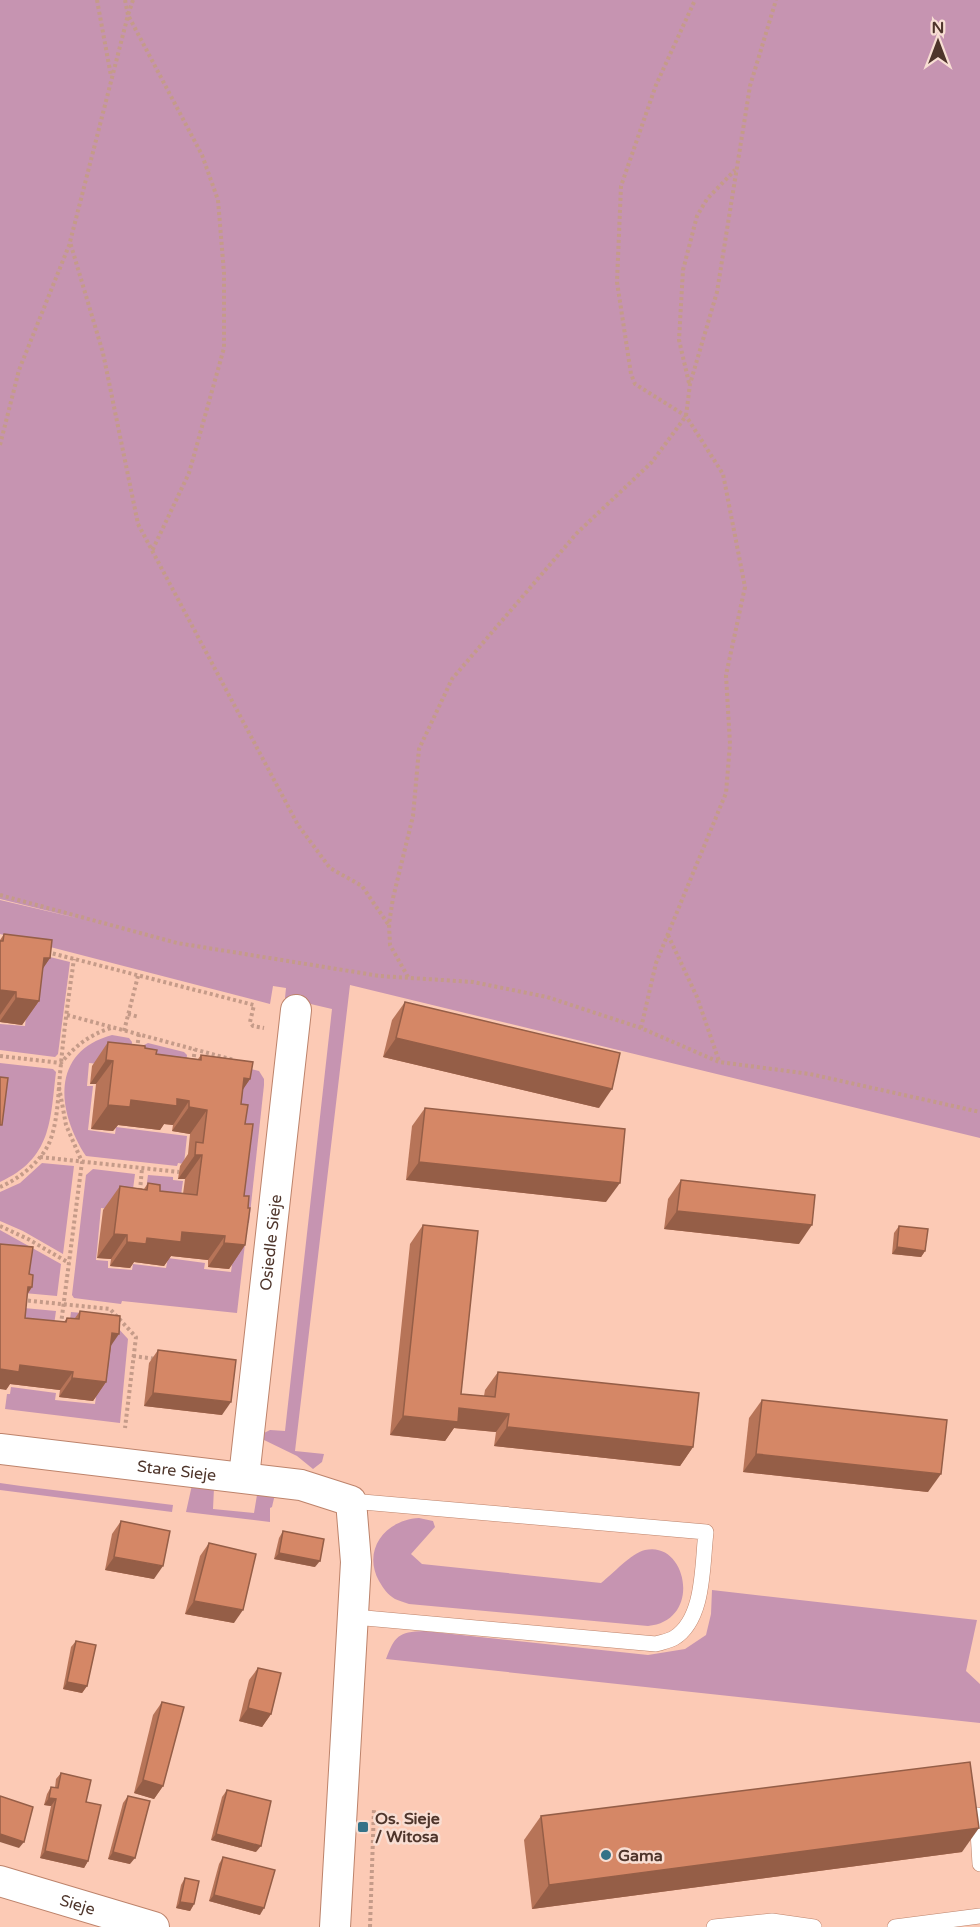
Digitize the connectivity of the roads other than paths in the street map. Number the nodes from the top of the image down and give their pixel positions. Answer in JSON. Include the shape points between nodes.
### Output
{"nodes":[{"id":1,"x":296,"y":1010,"type":"dead end"},
{"id":2,"x":0,"y":1449,"type":"edge"},
{"id":3,"x":244,"y":1477,"type":"junction"},
{"id":4,"x":351,"y":1501,"type":"junction"},
{"id":5,"x":354,"y":1617,"type":"junction"},
{"id":6,"x":977,"y":1815,"type":"edge"},
{"id":7,"x":980,"y":1864,"type":"edge"},
{"id":8,"x":0,"y":1881,"type":"edge"},
{"id":9,"x":980,"y":1916,"type":"edge"},
{"id":10,"x":154,"y":1927,"type":"edge"},
{"id":11,"x":335,"y":1927,"type":"edge"},
{"id":12,"x":714,"y":1927,"type":"edge"},
{"id":13,"x":814,"y":1927,"type":"edge"},
{"id":14,"x":895,"y":1927,"type":"edge"}],
"edges":[{"from":1,"to":3,"type":"street","name":"Osiedle Sieje"},
{"from":2,"to":3,"type":"street","name":"Stare Sieje"},
{"from":3,"to":4,"type":"street","name":"Stare Sieje","via":[[301,1485]]},
{"from":4,"to":5,"type":"street","via":[[356,1562]]},
{"from":4,"to":5,"type":"lane","via":[[706,1532],[699,1599],[692,1620],[674,1638],[656,1644]]},
{"from":5,"to":11,"type":"street"},
{"from":6,"to":7,"type":"lane"},
{"from":8,"to":10,"type":"street","name":"Sieje"},
{"from":9,"to":14,"type":"lane"},
{"from":12,"to":13,"type":"lane","via":[[772,1921]]}]}
